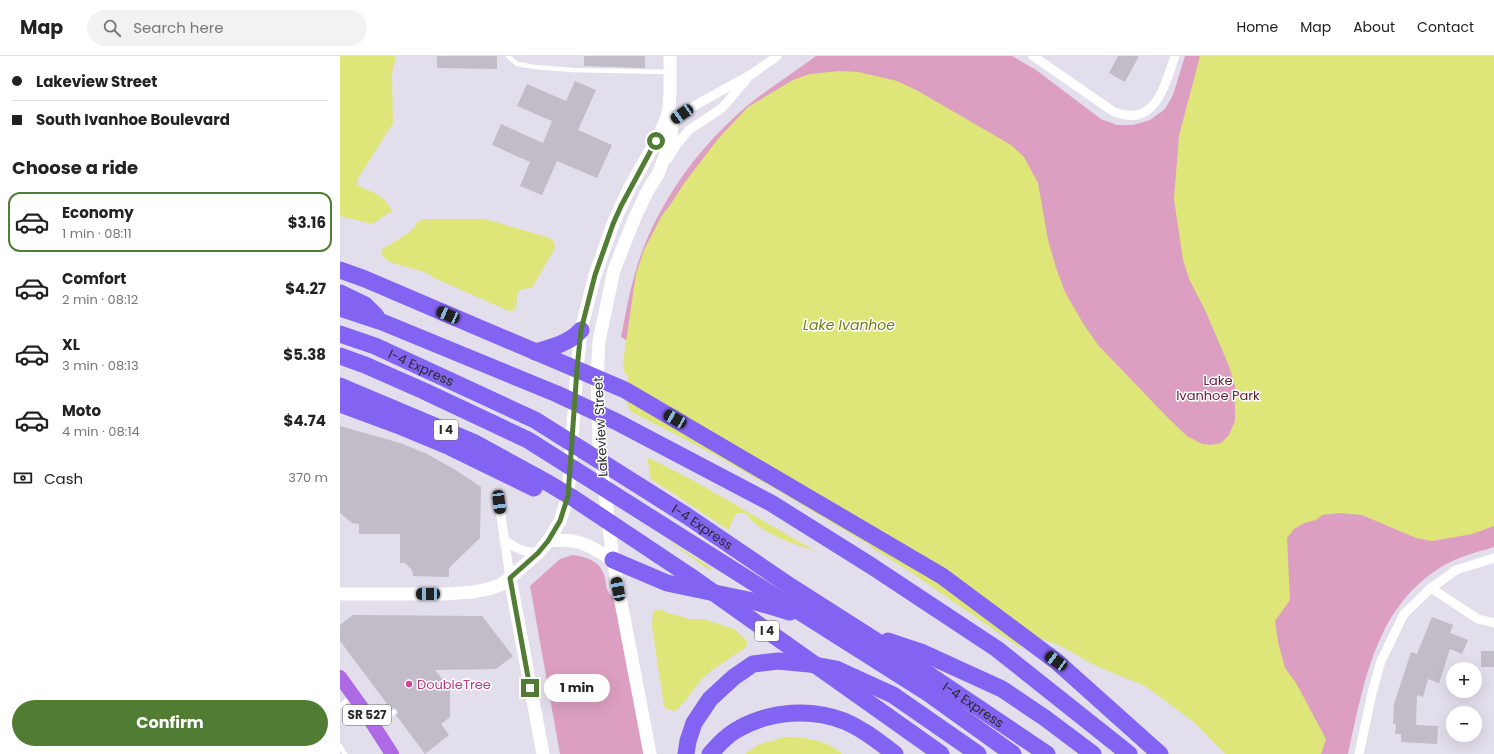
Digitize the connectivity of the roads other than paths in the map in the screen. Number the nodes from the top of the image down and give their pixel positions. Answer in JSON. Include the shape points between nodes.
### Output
{"nodes":[{"id":1,"x":508,"y":56,"type":"edge"},
{"id":2,"x":670,"y":56,"type":"edge"},
{"id":3,"x":777,"y":56,"type":"edge"},
{"id":4,"x":1033,"y":56,"type":"edge"},
{"id":5,"x":1048,"y":56,"type":"edge"},
{"id":6,"x":1175,"y":56,"type":"edge"},
{"id":7,"x":1050,"y":66,"type":"junction"},
{"id":8,"x":670,"y":72,"type":"junction"},
{"id":9,"x":752,"y":74,"type":"junction"},
{"id":10,"x":670,"y":115,"type":"junction"},
{"id":11,"x":658,"y":174,"type":"junction"},
{"id":12,"x":340,"y":270,"type":"edge"},
{"id":13,"x":340,"y":292,"type":"edge"},
{"id":14,"x":340,"y":308,"type":"edge"},
{"id":15,"x":382,"y":322,"type":"junction"},
{"id":16,"x":581,"y":330,"type":"junction"},
{"id":17,"x":340,"y":334,"type":"edge"},
{"id":18,"x":534,"y":352,"type":"junction"},
{"id":19,"x":340,"y":356,"type":"edge"},
{"id":20,"x":577,"y":369,"type":"junction"},
{"id":21,"x":597,"y":379,"type":"junction"},
{"id":22,"x":340,"y":386,"type":"edge"},
{"id":23,"x":340,"y":404,"type":"edge"},
{"id":24,"x":547,"y":487,"type":"junction"},
{"id":25,"x":499,"y":502,"type":"dead end"},
{"id":26,"x":504,"y":540,"type":"junction"},
{"id":27,"x":548,"y":541,"type":"junction"},
{"id":28,"x":538,"y":553,"type":"junction"},
{"id":29,"x":1494,"y":558,"type":"edge"},
{"id":30,"x":613,"y":560,"type":"junction"},
{"id":31,"x":510,"y":578,"type":"junction"},
{"id":32,"x":1431,"y":588,"type":"junction"},
{"id":33,"x":340,"y":594,"type":"edge"},
{"id":34,"x":1494,"y":623,"type":"edge"},
{"id":35,"x":340,"y":677,"type":"edge"},
{"id":36,"x":353,"y":695,"type":"junction"},
{"id":37,"x":340,"y":706,"type":"edge"},
{"id":38,"x":394,"y":712,"type":"dead end"},
{"id":39,"x":375,"y":727,"type":"junction"},
{"id":40,"x":340,"y":746,"type":"edge"},
{"id":41,"x":345,"y":754,"type":"edge"},
{"id":42,"x":392,"y":754,"type":"edge"},
{"id":43,"x":543,"y":754,"type":"edge"},
{"id":44,"x":650,"y":754,"type":"edge"},
{"id":45,"x":686,"y":754,"type":"edge"},
{"id":46,"x":710,"y":754,"type":"edge"},
{"id":47,"x":895,"y":754,"type":"edge"},
{"id":48,"x":941,"y":754,"type":"edge"},
{"id":49,"x":978,"y":754,"type":"edge"},
{"id":50,"x":1013,"y":754,"type":"edge"},
{"id":51,"x":1047,"y":754,"type":"edge"},
{"id":52,"x":1093,"y":754,"type":"edge"},
{"id":53,"x":1129,"y":754,"type":"edge"},
{"id":54,"x":1160,"y":754,"type":"edge"},
{"id":55,"x":1359,"y":754,"type":"edge"}],
"edges":[{"from":1,"to":8,"type":"lane","via":[[517,64],[535,67]]},
{"from":2,"to":8,"type":"street","name":"Lakeview Street"},
{"from":3,"to":9,"type":"street"},
{"from":4,"to":7,"type":"street"},
{"from":5,"to":7,"type":"street"},
{"from":6,"to":7,"type":"street","via":[[1161,96],[1151,108],[1128,116],[1109,109]]},
{"from":8,"to":10,"type":"street","name":"Lakeview Street"},
{"from":9,"to":10,"type":"street","via":[[692,107]]},
{"from":9,"to":11,"type":"street","via":[[722,108],[690,130],[677,144]]},
{"from":10,"to":11,"type":"street","name":"Lakeview Street","via":[[670,140]]},
{"from":10,"to":16,"type":"street","name":"Lakeview Street","via":[[629,189],[613,224],[595,275]]},
{"from":11,"to":21,"type":"street","name":"Lakeview Street","via":[[635,217],[614,270],[599,341]]},
{"from":12,"to":18,"type":"highway"},
{"from":13,"to":15,"type":"highway","via":[[366,305]]},
{"from":14,"to":15,"type":"highway"},
{"from":15,"to":53,"type":"highway","via":[[552,392],[617,422],[770,503],[997,649]]},
{"from":16,"to":18,"type":"highway","via":[[563,342]]},
{"from":16,"to":20,"type":"street","name":"Lakeview Street"},
{"from":17,"to":51,"type":"highway","name":"I-4 Express","via":[[375,346],[535,420],[686,516]]},
{"from":18,"to":20,"type":"highway"},
{"from":19,"to":50,"type":"highway","name":"I-4 Express","via":[[417,388],[528,440],[928,692]]},
{"from":20,"to":21,"type":"highway"},
{"from":20,"to":27,"type":"street","name":"Lakeview Street","via":[[568,496],[560,521]]},
{"from":21,"to":30,"type":"street","name":"Lakeview Street","via":[[598,443]]},
{"from":21,"to":54,"type":"highway","via":[[625,390],[942,576],[1056,661]]},
{"from":22,"to":24,"type":"highway","number":"I 4","via":[[473,442]]},
{"from":23,"to":24,"type":"highway","via":[[423,435],[535,488]]},
{"from":24,"to":48,"type":"highway","number":"I 4","via":[[573,498],[690,576]]},
{"from":25,"to":26,"type":"street"},
{"from":26,"to":28,"type":"street","via":[[527,553]]},
{"from":26,"to":31,"type":"street"},
{"from":27,"to":28,"type":"street","name":"Lakeview Street"},
{"from":27,"to":30,"type":"street","via":[[565,539],[580,542]]},
{"from":28,"to":31,"type":"street","name":"Lakeview Street"},
{"from":29,"to":32,"type":"street","via":[[1456,570]]},
{"from":30,"to":44,"type":"street","name":"Lakeview Street"},
{"from":30,"to":52,"type":"highway","via":[[667,583],[753,601],[921,652],[1002,689]]},
{"from":31,"to":33,"type":"street","name":"Lakeview Street","via":[[488,589],[474,592]]},
{"from":31,"to":43,"type":"street"},
{"from":32,"to":34,"type":"street","via":[[1478,619]]},
{"from":32,"to":55,"type":"street","via":[[1404,614],[1381,661]]},
{"from":35,"to":36,"type":"main road","number":"SR 527"},
{"from":36,"to":37,"type":"lane"},
{"from":36,"to":39,"type":"main road","number":"SR 527"},
{"from":38,"to":39,"type":"lane"},
{"from":39,"to":42,"type":"main road","number":"SR 527"},
{"from":40,"to":41,"type":"lane"},
{"from":45,"to":49,"type":"highway","via":[[694,723],[710,699],[734,676],[753,664],[778,661],[836,669],[850,675],[893,695]]},
{"from":46,"to":47,"type":"highway","via":[[739,728],[758,719],[778,714],[800,713],[819,714],[844,721],[867,733]]}]}
